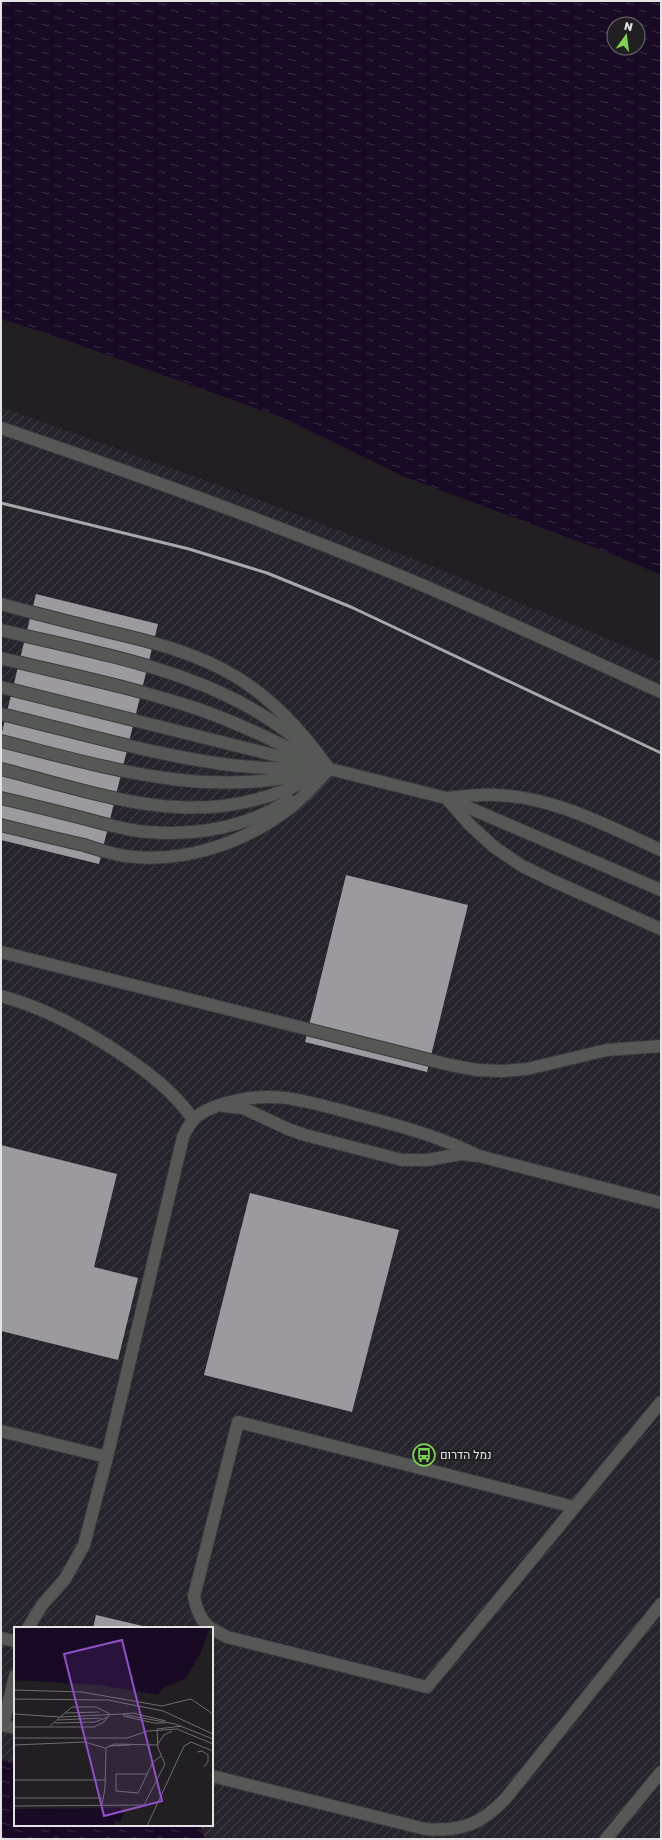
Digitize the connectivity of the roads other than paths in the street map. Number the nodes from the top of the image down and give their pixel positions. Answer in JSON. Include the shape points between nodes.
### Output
{"nodes":[{"id":1,"x":1,"y":428,"type":"edge"},
{"id":2,"x":1,"y":604,"type":"edge"},
{"id":3,"x":1,"y":630,"type":"edge"},
{"id":4,"x":1,"y":658,"type":"edge"},
{"id":5,"x":1,"y":687,"type":"edge"},
{"id":6,"x":661,"y":692,"type":"edge"},
{"id":7,"x":1,"y":714,"type":"edge"},
{"id":8,"x":1,"y":741,"type":"edge"},
{"id":9,"x":1,"y":769,"type":"edge"},
{"id":10,"x":329,"y":769,"type":"junction"},
{"id":11,"x":1,"y":798,"type":"edge"},
{"id":12,"x":446,"y":798,"type":"junction"},
{"id":13,"x":1,"y":825,"type":"edge"},
{"id":14,"x":661,"y":850,"type":"edge"},
{"id":15,"x":661,"y":890,"type":"edge"},
{"id":16,"x":661,"y":929,"type":"edge"},
{"id":17,"x":1,"y":952,"type":"edge"},
{"id":18,"x":1,"y":996,"type":"edge"},
{"id":19,"x":661,"y":1046,"type":"edge"},
{"id":20,"x":214,"y":1107,"type":"junction"},
{"id":21,"x":193,"y":1119,"type":"junction"},
{"id":22,"x":478,"y":1156,"type":"junction"},
{"id":23,"x":661,"y":1203,"type":"edge"},
{"id":24,"x":661,"y":1402,"type":"edge"},
{"id":25,"x":1,"y":1431,"type":"edge"},
{"id":26,"x":108,"y":1457,"type":"junction"},
{"id":27,"x":574,"y":1507,"type":"junction"},
{"id":28,"x":661,"y":1604,"type":"edge"},
{"id":29,"x":29,"y":1627,"type":"edge"},
{"id":30,"x":209,"y":1627,"type":"edge"},
{"id":31,"x":213,"y":1630,"type":"edge"},
{"id":32,"x":1,"y":1638,"type":"edge"},
{"id":33,"x":14,"y":1641,"type":"edge"},
{"id":34,"x":14,"y":1680,"type":"edge"},
{"id":35,"x":2,"y":1725,"type":"edge"},
{"id":36,"x":14,"y":1728,"type":"edge"},
{"id":37,"x":661,"y":1772,"type":"edge"},
{"id":38,"x":213,"y":1776,"type":"edge"},
{"id":39,"x":606,"y":1839,"type":"edge"}],
"edges":[{"from":1,"to":6,"type":"lane","via":[[95,460],[325,546],[530,632]]},
{"from":2,"to":10,"type":"lane","via":[[163,645],[225,670],[275,706],[304,736]]},
{"from":3,"to":10,"type":"lane","via":[[188,678],[247,706],[276,724],[304,745]]},
{"from":4,"to":10,"type":"lane","via":[[195,708],[238,724]]},
{"from":5,"to":10,"type":"lane"},
{"from":7,"to":10,"type":"lane","via":[[185,758],[280,769]]},
{"from":8,"to":10,"type":"lane","via":[[132,773],[198,783],[264,782]]},
{"from":9,"to":10,"type":"lane","via":[[152,806],[201,808],[235,805],[268,797],[300,786]]},
{"from":10,"to":11,"type":"lane","via":[[287,802],[238,824],[208,831],[148,832]]},
{"from":10,"to":12,"type":"lane"},
{"from":10,"to":13,"type":"lane","via":[[311,789],[269,823],[220,846],[176,856],[125,856]]},
{"from":12,"to":14,"type":"lane","via":[[497,795],[552,805]]},
{"from":12,"to":15,"type":"lane"},
{"from":12,"to":16,"type":"lane","via":[[489,842],[522,866]]},
{"from":17,"to":19,"type":"lane","via":[[477,1070],[503,1071],[527,1068],[607,1050]]},
{"from":18,"to":21,"type":"lane","via":[[38,1008],[93,1036],[162,1083]]},
{"from":20,"to":21,"type":"lane","via":[[206,1109]]},
{"from":20,"to":22,"type":"lane","via":[[243,1108],[305,1135],[402,1160],[428,1160],[460,1154]]},
{"from":20,"to":22,"type":"lane","via":[[255,1096],[294,1098],[432,1135]]},
{"from":21,"to":26,"type":"lane","via":[[183,1137]]},
{"from":22,"to":23,"type":"lane"},
{"from":24,"to":27,"type":"lane"},
{"from":25,"to":26,"type":"lane"},
{"from":26,"to":29,"type":"lane","via":[[84,1545],[65,1580],[42,1605]]},
{"from":27,"to":30,"type":"lane","via":[[238,1422],[195,1590],[196,1607],[200,1617]]},
{"from":27,"to":31,"type":"lane","via":[[427,1687],[227,1636]]},
{"from":28,"to":38,"type":"lane","via":[[506,1798],[496,1809],[470,1825],[448,1830],[425,1829]]},
{"from":32,"to":33,"type":"lane"},
{"from":34,"to":35,"type":"lane"},
{"from":35,"to":36,"type":"lane"},
{"from":37,"to":39,"type":"lane"}]}
